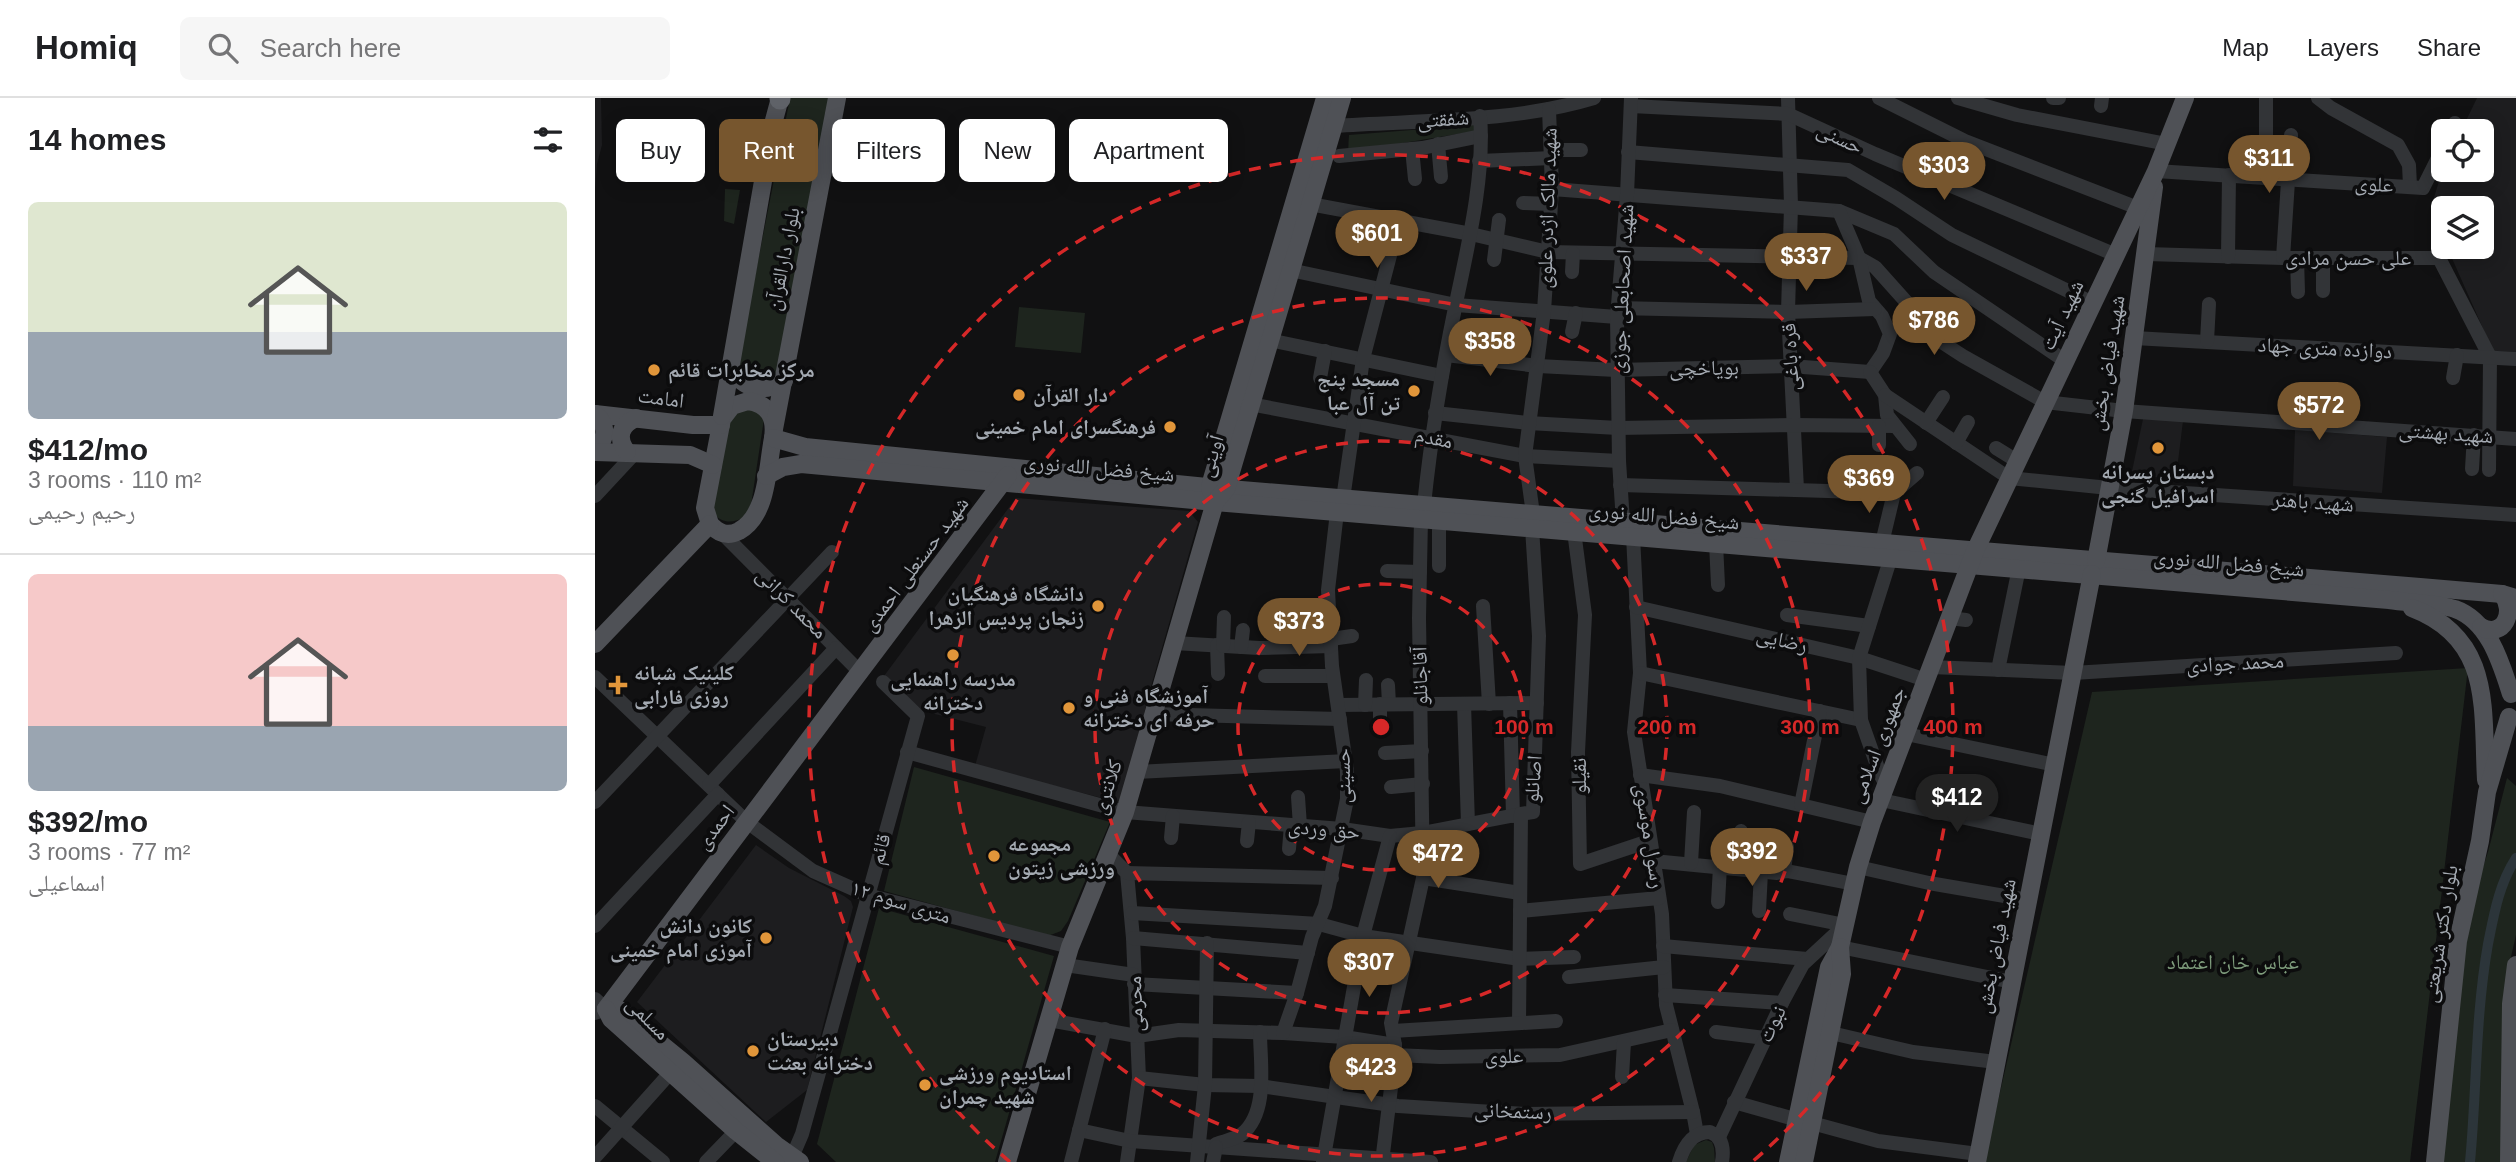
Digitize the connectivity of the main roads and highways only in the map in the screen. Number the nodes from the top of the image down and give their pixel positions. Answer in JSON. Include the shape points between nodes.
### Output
{"nodes":[{"id":1,"x":780,"y":98,"type":"edge"},
{"id":2,"x":837,"y":98,"type":"edge"},
{"id":3,"x":1325,"y":98,"type":"edge"},
{"id":4,"x":1342,"y":98,"type":"edge"},
{"id":5,"x":2185,"y":98,"type":"edge"},
{"id":6,"x":2156,"y":171,"type":"junction"},
{"id":7,"x":731,"y":368,"type":"junction"},
{"id":8,"x":784,"y":381,"type":"junction"},
{"id":9,"x":595,"y":414,"type":"edge"},
{"id":10,"x":636,"y":418,"type":"junction"},
{"id":11,"x":721,"y":422,"type":"junction"},
{"id":12,"x":774,"y":434,"type":"junction"},
{"id":13,"x":595,"y":451,"type":"edge"},
{"id":14,"x":631,"y":452,"type":"junction"},
{"id":15,"x":713,"y":466,"type":"junction"},
{"id":16,"x":1008,"y":475,"type":"junction"},
{"id":17,"x":766,"y":476,"type":"junction"},
{"id":18,"x":1217,"y":493,"type":"junction"},
{"id":19,"x":1533,"y":521,"type":"junction"},
{"id":20,"x":716,"y":529,"type":"junction"},
{"id":21,"x":1628,"y":529,"type":"junction"},
{"id":22,"x":1886,"y":550,"type":"junction"},
{"id":23,"x":1972,"y":557,"type":"junction"},
{"id":24,"x":2094,"y":567,"type":"junction"},
{"id":25,"x":2509,"y":596,"type":"edge"},
{"id":26,"x":2389,"y":600,"type":"junction"},
{"id":27,"x":2481,"y":627,"type":"junction"},
{"id":28,"x":595,"y":644,"type":"edge"},
{"id":29,"x":861,"y":673,"type":"joint"},
{"id":30,"x":2513,"y":685,"type":"edge"},
{"id":31,"x":2509,"y":717,"type":"junction"},
{"id":32,"x":2516,"y":747,"type":"edge"},
{"id":33,"x":2487,"y":792,"type":"junction"},
{"id":34,"x":1840,"y":947,"type":"junction"},
{"id":35,"x":2515,"y":972,"type":"edge"},
{"id":36,"x":599,"y":1007,"type":"edge"},
{"id":37,"x":2513,"y":1061,"type":"edge"},
{"id":38,"x":1805,"y":1122,"type":"junction"},
{"id":39,"x":2511,"y":1152,"type":"edge"},
{"id":40,"x":1977,"y":1158,"type":"edge"},
{"id":41,"x":789,"y":1161,"type":"edge"},
{"id":42,"x":1007,"y":1162,"type":"edge"},
{"id":43,"x":1789,"y":1162,"type":"edge"},
{"id":44,"x":1804,"y":1162,"type":"edge"},
{"id":45,"x":2435,"y":1162,"type":"edge"}],
"edges":[{"from":1,"to":7,"type":"main road","name":"بلوار دارالقرآن"},
{"from":2,"to":8,"type":"main road","name":"بلوار دارالقرآن"},
{"from":3,"to":18,"type":"main road","name":"آوینی"},
{"from":4,"to":18,"type":"main road","name":"آوینی","via":[[1250,404]]},
{"from":5,"to":6,"type":"main road","name":"شهید آیت"},
{"from":6,"to":23,"type":"main road","name":"شهید آیت"},
{"from":6,"to":24,"type":"main road","name":"شهید فیاض بخش","via":[[2124,411]]},
{"from":7,"to":8,"type":"main road","via":[[736,377],[754,388],[775,387]]},
{"from":7,"to":11,"type":"main road","name":"بلوار دارالقرآن"},
{"from":8,"to":12,"type":"main road","name":"بلوار دارالقرآن"},
{"from":9,"to":10,"type":"main road","name":"امامت"},
{"from":9,"to":13,"type":"main road","via":[[605,435]]},
{"from":10,"to":11,"type":"main road","name":"امامت","via":[[693,425]]},
{"from":10,"to":14,"type":"main road","via":[[628,421],[620,436],[621,445]]},
{"from":11,"to":12,"type":"main road","via":[[732,406],[748,401],[770,412]]},
{"from":11,"to":15,"type":"main road","name":"بلوار دارالقرآن"},
{"from":12,"to":16,"type":"main road","name":"شیخ فضل الله نوری","via":[[805,447]]},
{"from":12,"to":17,"type":"main road","name":"بلوار دارالقرآن"},
{"from":13,"to":14,"type":"main road"},
{"from":14,"to":15,"type":"main road","via":[[690,455]]},
{"from":15,"to":20,"type":"main road","name":"بلوار دارالقرآن","via":[[705,508]]},
{"from":16,"to":17,"type":"main road","name":"شیخ فضل الله نوری","via":[[801,464]]},
{"from":16,"to":18,"type":"main road","name":"شیخ فضل الله نوری"},
{"from":16,"to":29,"type":"main road","name":"شهید حسنعلی احمدی"},
{"from":17,"to":20,"type":"main road","name":"بلوار دارالقرآن","via":[[754,519],[742,529]]},
{"from":18,"to":19,"type":"main road","name":"شیخ فضل الله نوری"},
{"from":18,"to":42,"type":"main road","name":"کلانتری","via":[[1125,813],[1070,947]]},
{"from":19,"to":21,"type":"main road","name":"شیخ فضل الله نوری"},
{"from":19,"to":21,"type":"main road","name":"شیخ فضل الله نوری","via":[[1574,531]]},
{"from":20,"to":28,"type":"main road"},
{"from":21,"to":22,"type":"main road","name":"شیخ فضل الله نوری"},
{"from":21,"to":22,"type":"main road","name":"شیخ فضل الله نوری","via":[[1716,543]]},
{"from":22,"to":23,"type":"main road","name":"شیخ فضل الله نوری"},
{"from":23,"to":24,"type":"main road","name":"شیخ فضل الله نوری"},
{"from":23,"to":24,"type":"main road","name":"شیخ فضل الله نوری","via":[[2019,568]]},
{"from":23,"to":34,"type":"main road","name":"جمهوری اسلامی","via":[[1958,619],[1928,674],[1872,822]]},
{"from":24,"to":25,"type":"main road","name":"شیخ فضل الله نوری"},
{"from":24,"to":26,"type":"main road","name":"شیخ فضل الله نوری"},
{"from":24,"to":40,"type":"main road","name":"شهید فیاض بخش"},
{"from":25,"to":27,"type":"main road","via":[[2509,622],[2499,630]]},
{"from":26,"to":27,"type":"main road","name":"شیخ فضل الله نوری","via":[[2456,610]]},
{"from":26,"to":33,"type":"main road","via":[[2441,623],[2470,656],[2482,704]]},
{"from":27,"to":30,"type":"main road","name":"شیخ فضل الله نوری"},
{"from":29,"to":36,"type":"main road","name":"احمدی"},
{"from":30,"to":31,"type":"main road"},
{"from":31,"to":32,"type":"main road"},
{"from":31,"to":33,"type":"main road","name":"بلوار دکتر شریعتی"},
{"from":33,"to":45,"type":"main road","name":"بلوار دکتر شریعتی","via":[[2458,941]]},
{"from":34,"to":38,"type":"main road","name":"جمهوری اسلامی","via":[[1829,968]]},
{"from":34,"to":38,"type":"main road","name":"جمهوری اسلامی","via":[[1842,974],[1832,1033]]},
{"from":35,"to":37,"type":"main road"},
{"from":36,"to":41,"type":"main road","name":"مسلمی","via":[[736,1131]]},
{"from":36,"to":41,"type":"main road","name":"مسلمی","via":[[618,1009]]},
{"from":37,"to":39,"type":"main road"},
{"from":38,"to":43,"type":"main road","name":"جمهوری اسلامی"},
{"from":38,"to":44,"type":"main road","name":"جمهوری اسلامی"}]}
